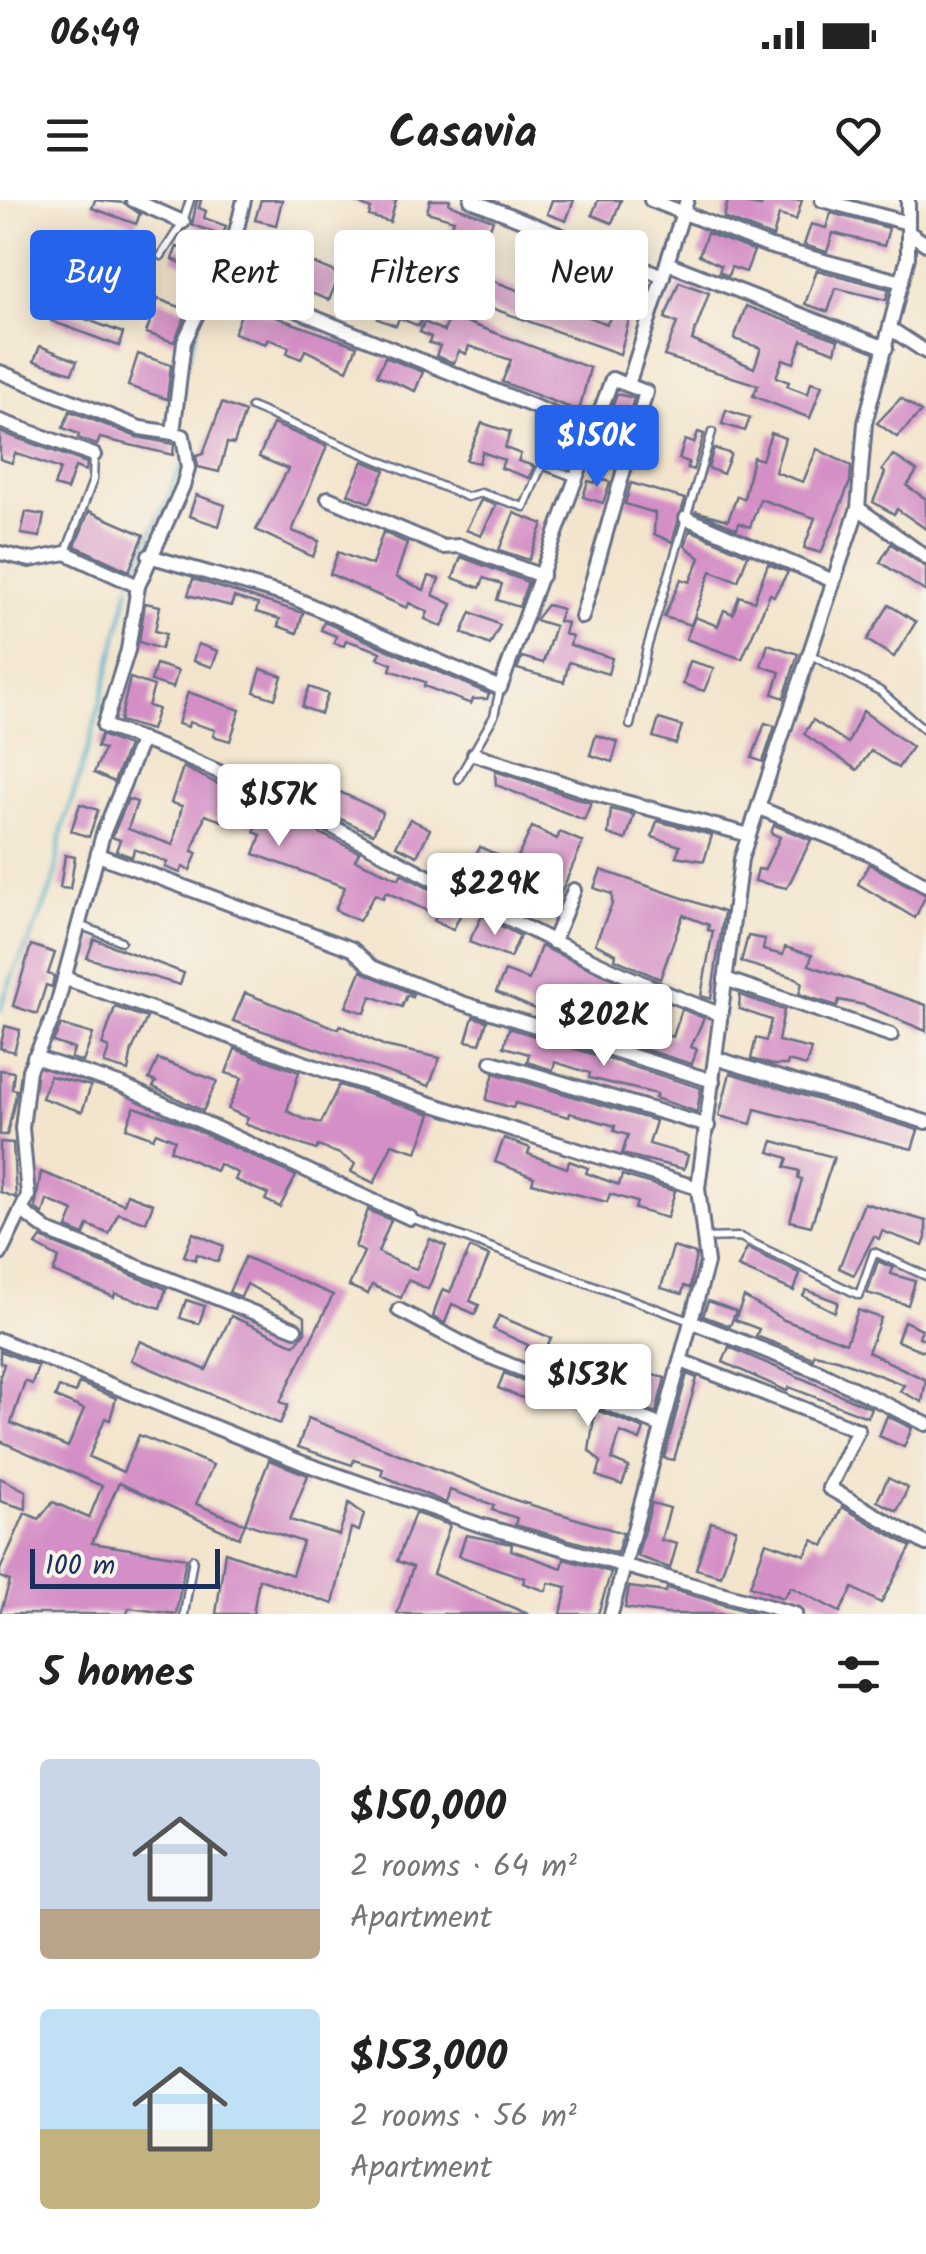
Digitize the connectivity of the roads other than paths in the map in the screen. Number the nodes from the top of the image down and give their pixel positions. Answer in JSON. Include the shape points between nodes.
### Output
{"nodes":[{"id":1,"x":133,"y":200,"type":"edge"},
{"id":2,"x":190,"y":200,"type":"edge"},
{"id":3,"x":244,"y":200,"type":"edge"},
{"id":4,"x":471,"y":200,"type":"edge"},
{"id":5,"x":651,"y":200,"type":"edge"},
{"id":6,"x":687,"y":200,"type":"edge"},
{"id":7,"x":822,"y":200,"type":"edge"},
{"id":8,"x":908,"y":200,"type":"edge"},
{"id":9,"x":680,"y":214,"type":"junction"},
{"id":10,"x":183,"y":222,"type":"junction"},
{"id":11,"x":908,"y":227,"type":"junction"},
{"id":12,"x":236,"y":230,"type":"edge"},
{"id":13,"x":926,"y":244,"type":"edge"},
{"id":14,"x":162,"y":256,"type":"dead end"},
{"id":15,"x":665,"y":270,"type":"junction"},
{"id":16,"x":902,"y":282,"type":"junction"},
{"id":17,"x":314,"y":317,"type":"edge"},
{"id":18,"x":193,"y":320,"type":"edge"},
{"id":19,"x":891,"y":329,"type":"junction"},
{"id":20,"x":886,"y":348,"type":"junction"},
{"id":21,"x":926,"y":352,"type":"edge"},
{"id":22,"x":0,"y":372,"type":"edge"},
{"id":23,"x":628,"y":385,"type":"junction"},
{"id":24,"x":251,"y":407,"type":"dead end"},
{"id":25,"x":0,"y":421,"type":"edge"},
{"id":26,"x":592,"y":430,"type":"junction"},
{"id":27,"x":712,"y":432,"type":"dead end"},
{"id":28,"x":173,"y":433,"type":"junction"},
{"id":29,"x":94,"y":455,"type":"joint"},
{"id":30,"x":574,"y":478,"type":"junction"},
{"id":31,"x":328,"y":498,"type":"dead end"},
{"id":32,"x":858,"y":508,"type":"junction"},
{"id":33,"x":686,"y":518,"type":"junction"},
{"id":34,"x":0,"y":553,"type":"edge"},
{"id":35,"x":66,"y":553,"type":"junction"},
{"id":36,"x":149,"y":556,"type":"junction"},
{"id":37,"x":926,"y":557,"type":"edge"},
{"id":38,"x":542,"y":576,"type":"junction"},
{"id":39,"x":831,"y":580,"type":"junction"},
{"id":40,"x":138,"y":586,"type":"junction"},
{"id":41,"x":582,"y":617,"type":"dead end"},
{"id":42,"x":808,"y":654,"type":"junction"},
{"id":43,"x":500,"y":688,"type":"junction"},
{"id":44,"x":630,"y":725,"type":"dead end"},
{"id":45,"x":926,"y":730,"type":"edge"},
{"id":46,"x":142,"y":739,"type":"junction"},
{"id":47,"x":474,"y":754,"type":"junction"},
{"id":48,"x":458,"y":779,"type":"dead end"},
{"id":49,"x":759,"y":808,"type":"junction"},
{"id":50,"x":749,"y":835,"type":"junction"},
{"id":51,"x":98,"y":855,"type":"junction"},
{"id":52,"x":926,"y":885,"type":"edge"},
{"id":53,"x":574,"y":890,"type":"dead end"},
{"id":54,"x":78,"y":924,"type":"junction"},
{"id":55,"x":121,"y":941,"type":"dead end"},
{"id":56,"x":553,"y":942,"type":"junction"},
{"id":57,"x":64,"y":978,"type":"junction"},
{"id":58,"x":725,"y":979,"type":"junction"},
{"id":59,"x":720,"y":1014,"type":"junction"},
{"id":60,"x":891,"y":1035,"type":"dead end"},
{"id":61,"x":34,"y":1057,"type":"junction"},
{"id":62,"x":715,"y":1058,"type":"junction"},
{"id":63,"x":492,"y":1062,"type":"dead end"},
{"id":64,"x":712,"y":1081,"type":"junction"},
{"id":65,"x":926,"y":1122,"type":"edge"},
{"id":66,"x":708,"y":1126,"type":"junction"},
{"id":67,"x":698,"y":1188,"type":"junction"},
{"id":68,"x":22,"y":1211,"type":"junction"},
{"id":69,"x":410,"y":1218,"type":"joint"},
{"id":70,"x":702,"y":1238,"type":"junction"},
{"id":71,"x":0,"y":1254,"type":"edge"},
{"id":72,"x":926,"y":1276,"type":"edge"},
{"id":73,"x":399,"y":1310,"type":"dead end"},
{"id":74,"x":692,"y":1322,"type":"junction"},
{"id":75,"x":295,"y":1329,"type":"dead end"},
{"id":76,"x":0,"y":1340,"type":"edge"},
{"id":77,"x":680,"y":1360,"type":"junction"},
{"id":78,"x":926,"y":1424,"type":"edge"},
{"id":79,"x":662,"y":1426,"type":"junction"},
{"id":80,"x":926,"y":1544,"type":"edge"},
{"id":81,"x":193,"y":1559,"type":"dead end"},
{"id":82,"x":622,"y":1566,"type":"junction"},
{"id":83,"x":184,"y":1614,"type":"edge"},
{"id":84,"x":610,"y":1614,"type":"edge"},
{"id":85,"x":795,"y":1614,"type":"edge"}],
"edges":[{"from":1,"to":10,"type":"street"},
{"from":2,"to":10,"type":"lane"},
{"from":3,"to":12,"type":"street"},
{"from":4,"to":15,"type":"street"},
{"from":5,"to":9,"type":"street"},
{"from":6,"to":9,"type":"street"},
{"from":7,"to":11,"type":"street"},
{"from":8,"to":11,"type":"street"},
{"from":9,"to":15,"type":"street"},
{"from":9,"to":16,"type":"street"},
{"from":10,"to":14,"type":"lane"},
{"from":11,"to":13,"type":"street"},
{"from":11,"to":16,"type":"street"},
{"from":15,"to":20,"type":"street"},
{"from":15,"to":23,"type":"street"},
{"from":16,"to":19,"type":"street"},
{"from":17,"to":26,"type":"street"},
{"from":18,"to":28,"type":"street","via":[[184,342]]},
{"from":19,"to":20,"type":"street"},
{"from":19,"to":21,"type":"street"},
{"from":20,"to":32,"type":"street","via":[[860,447]]},
{"from":22,"to":28,"type":"street","via":[[140,428]]},
{"from":23,"to":26,"type":"street","via":[[612,379]]},
{"from":23,"to":41,"type":"street","via":[[646,392]]},
{"from":24,"to":30,"type":"lane","via":[[467,497],[481,493],[524,507],[542,465]]},
{"from":25,"to":29,"type":"street"},
{"from":26,"to":30,"type":"street"},
{"from":27,"to":33,"type":"lane"},
{"from":28,"to":36,"type":"street","via":[[183,436],[188,468]]},
{"from":29,"to":35,"type":"lane"},
{"from":30,"to":38,"type":"street"},
{"from":31,"to":38,"type":"street","via":[[444,546]]},
{"from":32,"to":37,"type":"street"},
{"from":32,"to":39,"type":"street"},
{"from":33,"to":39,"type":"street"},
{"from":33,"to":44,"type":"lane"},
{"from":34,"to":35,"type":"street","via":[[30,560]]},
{"from":35,"to":40,"type":"street"},
{"from":36,"to":40,"type":"street"},
{"from":36,"to":43,"type":"street","via":[[289,596]]},
{"from":38,"to":43,"type":"street"},
{"from":39,"to":42,"type":"street"},
{"from":40,"to":46,"type":"street","via":[[128,650],[104,726]]},
{"from":42,"to":45,"type":"lane","via":[[880,690]]},
{"from":42,"to":49,"type":"street"},
{"from":43,"to":47,"type":"lane"},
{"from":46,"to":51,"type":"street"},
{"from":46,"to":56,"type":"street","via":[[239,778]]},
{"from":47,"to":48,"type":"lane"},
{"from":47,"to":50,"type":"street"},
{"from":49,"to":50,"type":"street"},
{"from":49,"to":52,"type":"street","via":[[871,854]]},
{"from":50,"to":58,"type":"street"},
{"from":51,"to":54,"type":"street"},
{"from":51,"to":64,"type":"street","via":[[352,949],[372,967],[462,1003]]},
{"from":53,"to":56,"type":"street"},
{"from":54,"to":55,"type":"lane"},
{"from":54,"to":57,"type":"street"},
{"from":56,"to":59,"type":"street"},
{"from":57,"to":61,"type":"street"},
{"from":57,"to":67,"type":"street","via":[[327,1071]]},
{"from":58,"to":59,"type":"street"},
{"from":58,"to":60,"type":"street"},
{"from":59,"to":62,"type":"street"},
{"from":61,"to":68,"type":"street","via":[[22,1128],[29,1174]]},
{"from":61,"to":69,"type":"street","via":[[122,1086]]},
{"from":62,"to":64,"type":"street"},
{"from":62,"to":65,"type":"street"},
{"from":63,"to":66,"type":"street"},
{"from":64,"to":66,"type":"street"},
{"from":66,"to":67,"type":"street"},
{"from":67,"to":70,"type":"street"},
{"from":68,"to":71,"type":"street"},
{"from":68,"to":75,"type":"street","via":[[50,1232]]},
{"from":69,"to":74,"type":"lane"},
{"from":70,"to":72,"type":"lane","via":[[740,1237],[859,1295],[874,1252]]},
{"from":70,"to":74,"type":"street","via":[[708,1263]]},
{"from":73,"to":79,"type":"street","via":[[483,1354]]},
{"from":74,"to":77,"type":"street"},
{"from":74,"to":78,"type":"street","via":[[820,1372]]},
{"from":76,"to":82,"type":"street","via":[[303,1463]]},
{"from":77,"to":79,"type":"street"},
{"from":77,"to":80,"type":"street","via":[[858,1430],[829,1488]]},
{"from":79,"to":82,"type":"street"},
{"from":81,"to":83,"type":"lane"},
{"from":82,"to":84,"type":"street"},
{"from":82,"to":85,"type":"street"}]}
